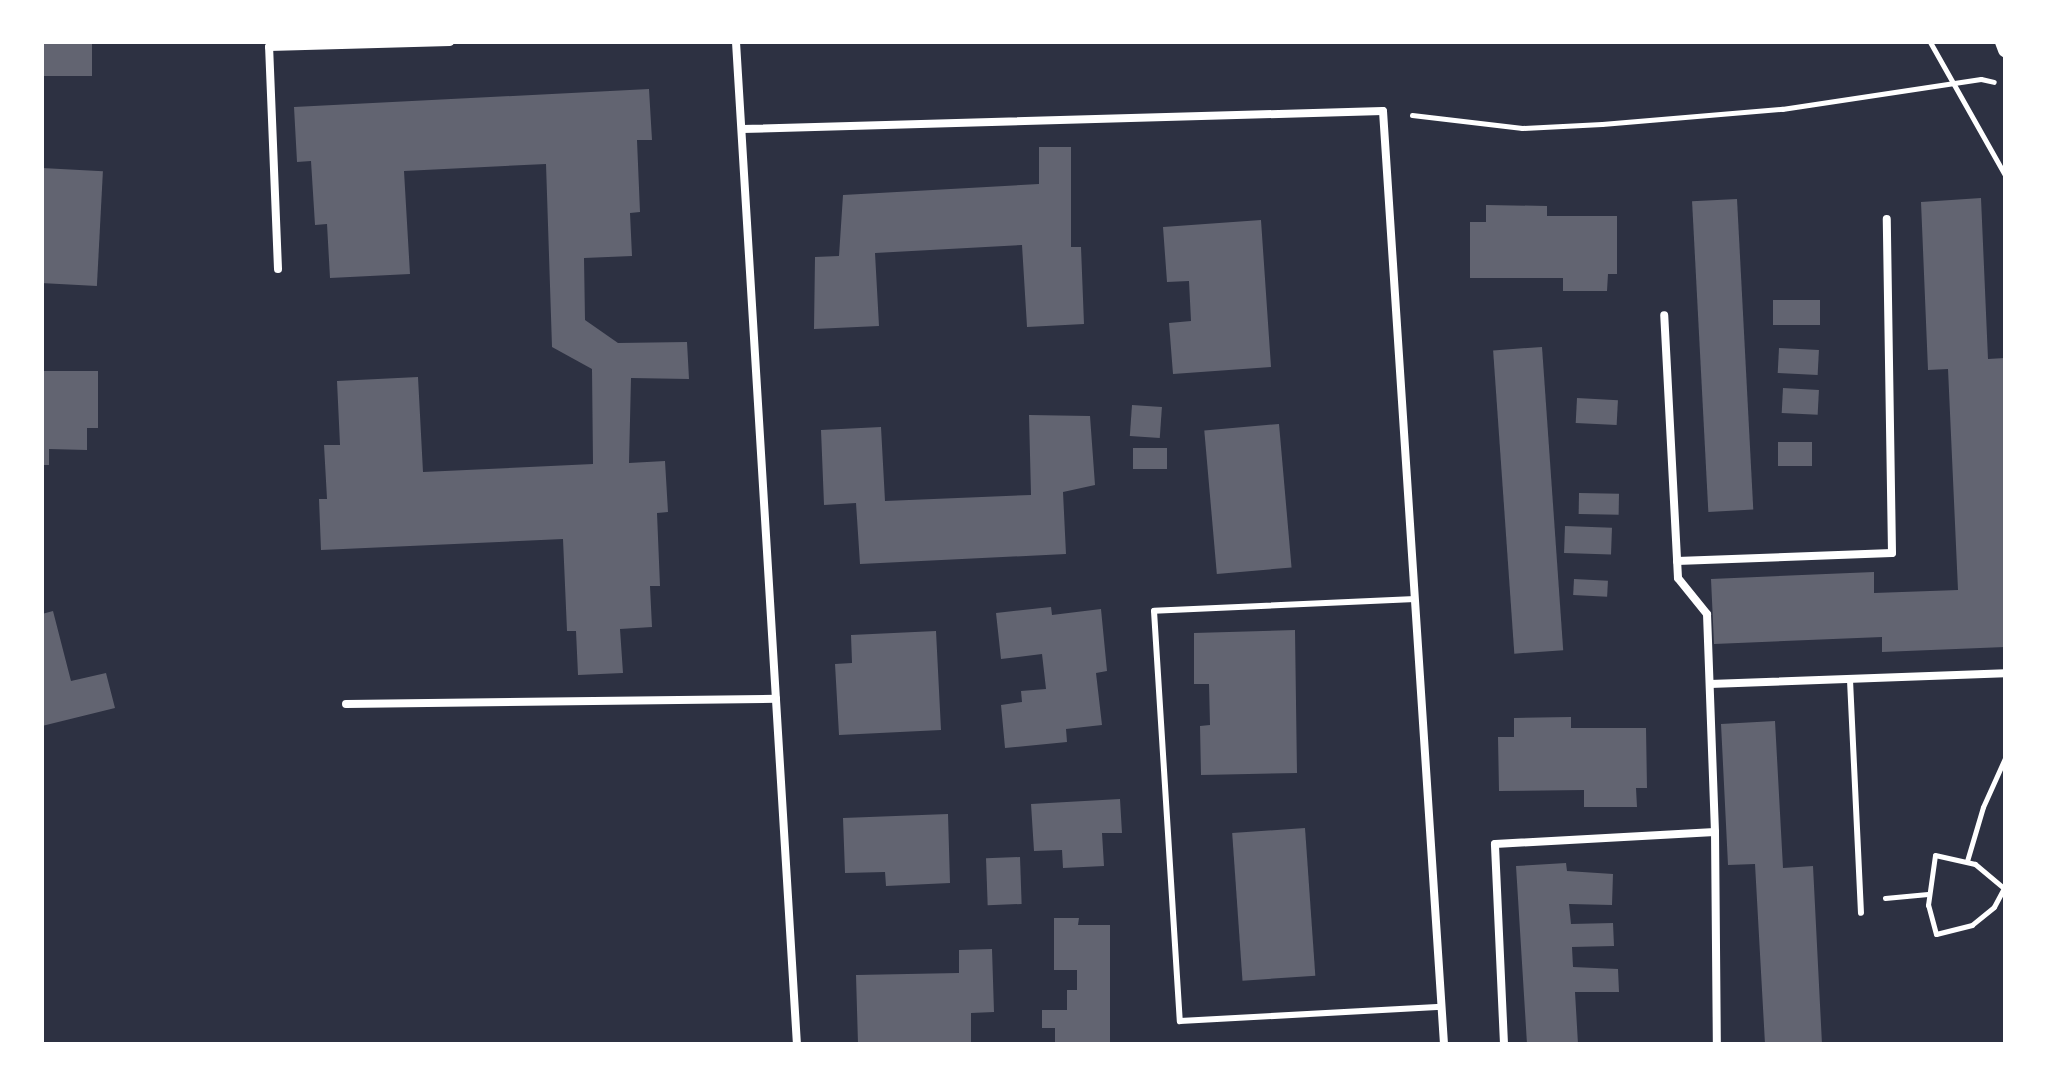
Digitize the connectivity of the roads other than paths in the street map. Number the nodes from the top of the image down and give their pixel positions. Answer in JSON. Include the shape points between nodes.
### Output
{"nodes":[{"id":1,"x":450,"y":42,"type":"edge"},
{"id":2,"x":736,"y":42,"type":"edge"},
{"id":3,"x":2002,"y":42,"type":"edge"},
{"id":4,"x":2005,"y":50,"type":"edge"},
{"id":5,"x":742,"y":129,"type":"junction"},
{"id":6,"x":1887,"y":219,"type":"dead end"},
{"id":7,"x":278,"y":269,"type":"dead end"},
{"id":8,"x":1664,"y":315,"type":"dead end"},
{"id":9,"x":1677,"y":561,"type":"junction"},
{"id":10,"x":1415,"y":599,"type":"junction"},
{"id":11,"x":2005,"y":673,"type":"edge"},
{"id":12,"x":1850,"y":680,"type":"junction"},
{"id":13,"x":1710,"y":684,"type":"junction"},
{"id":14,"x":776,"y":699,"type":"junction"},
{"id":15,"x":346,"y":704,"type":"dead end"},
{"id":16,"x":1715,"y":832,"type":"junction"},
{"id":17,"x":1861,"y":913,"type":"dead end"},
{"id":18,"x":1442,"y":1007,"type":"junction"},
{"id":19,"x":797,"y":1044,"type":"edge"},
{"id":20,"x":1444,"y":1044,"type":"edge"},
{"id":21,"x":1504,"y":1044,"type":"edge"},
{"id":22,"x":1717,"y":1044,"type":"edge"}],
"edges":[{"from":1,"to":7,"type":"street","via":[[269,47]]},
{"from":2,"to":5,"type":"street"},
{"from":3,"to":4,"type":"street"},
{"from":5,"to":10,"type":"street","via":[[1383,111]]},
{"from":5,"to":14,"type":"street"},
{"from":6,"to":9,"type":"street","via":[[1892,553]]},
{"from":8,"to":9,"type":"street"},
{"from":9,"to":13,"type":"street","via":[[1678,578],[1707,614]]},
{"from":10,"to":18,"type":"street"},
{"from":10,"to":18,"type":"lane","via":[[1154,611],[1180,1021]]},
{"from":11,"to":12,"type":"street"},
{"from":12,"to":13,"type":"street"},
{"from":12,"to":17,"type":"lane"},
{"from":13,"to":16,"type":"street"},
{"from":14,"to":15,"type":"street"},
{"from":14,"to":19,"type":"street"},
{"from":16,"to":21,"type":"street","via":[[1495,844]]},
{"from":16,"to":22,"type":"street"},
{"from":18,"to":20,"type":"street"}]}
